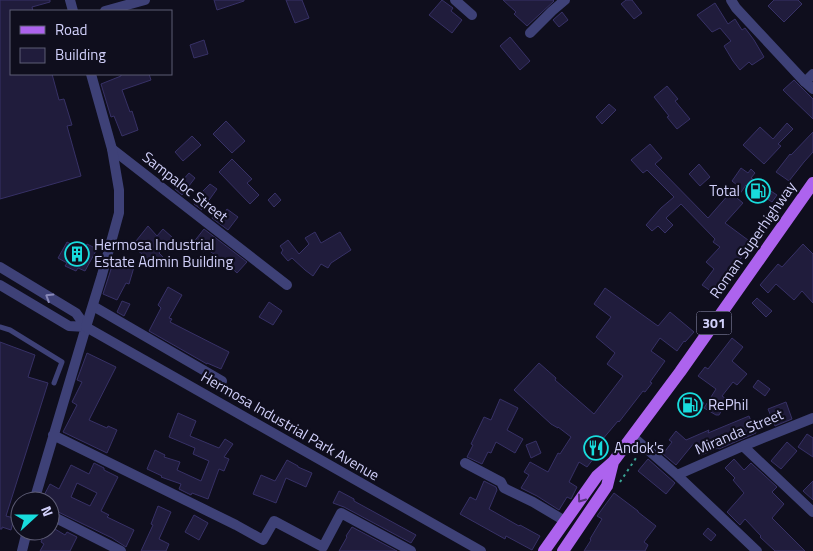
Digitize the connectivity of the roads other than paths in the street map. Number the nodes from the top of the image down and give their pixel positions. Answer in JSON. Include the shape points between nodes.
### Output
{"nodes":[{"id":1,"x":146,"y":0,"type":"edge"},
{"id":2,"x":456,"y":0,"type":"edge"},
{"id":3,"x":565,"y":0,"type":"edge"},
{"id":4,"x":731,"y":0,"type":"edge"},
{"id":5,"x":109,"y":10,"type":"edge"},
{"id":6,"x":472,"y":15,"type":"dead end"},
{"id":7,"x":530,"y":33,"type":"dead end"},
{"id":8,"x":813,"y":74,"type":"edge"},
{"id":9,"x":91,"y":75,"type":"edge"},
{"id":10,"x":805,"y":82,"type":"junction"},
{"id":11,"x":813,"y":89,"type":"edge"},
{"id":12,"x":112,"y":149,"type":"junction"},
{"id":13,"x":813,"y":183,"type":"edge"},
{"id":14,"x":0,"y":267,"type":"edge"},
{"id":15,"x":0,"y":285,"type":"edge"},
{"id":16,"x":287,"y":285,"type":"dead end"},
{"id":17,"x":93,"y":306,"type":"junction"},
{"id":18,"x":0,"y":327,"type":"edge"},
{"id":19,"x":86,"y":327,"type":"junction"},
{"id":20,"x":222,"y":381,"type":"dead end"},
{"id":21,"x":54,"y":383,"type":"dead end"},
{"id":22,"x":813,"y":418,"type":"edge"},
{"id":23,"x":54,"y":435,"type":"junction"},
{"id":24,"x":633,"y":437,"type":"junction"},
{"id":25,"x":744,"y":446,"type":"junction"},
{"id":26,"x":613,"y":462,"type":"junction"},
{"id":27,"x":465,"y":463,"type":"dead end"},
{"id":28,"x":677,"y":475,"type":"junction"},
{"id":29,"x":37,"y":491,"type":"edge"},
{"id":30,"x":813,"y":512,"type":"edge"},
{"id":31,"x":60,"y":520,"type":"edge"},
{"id":32,"x":565,"y":521,"type":"junction"},
{"id":33,"x":121,"y":551,"type":"edge"},
{"id":34,"x":411,"y":551,"type":"edge"},
{"id":35,"x":481,"y":551,"type":"edge"},
{"id":36,"x":544,"y":551,"type":"edge"},
{"id":37,"x":562,"y":551,"type":"edge"},
{"id":38,"x":758,"y":551,"type":"edge"}],
"edges":[{"from":1,"to":5,"type":"street"},
{"from":2,"to":6,"type":"street"},
{"from":3,"to":7,"type":"street"},
{"from":4,"to":10,"type":"street"},
{"from":8,"to":10,"type":"street"},
{"from":9,"to":12,"type":"street"},
{"from":10,"to":11,"type":"street"},
{"from":12,"to":16,"type":"street","name":"Sampaloc Street"},
{"from":12,"to":17,"type":"street","via":[[119,190],[119,213]]},
{"from":13,"to":24,"type":"main road","name":"Roman Superhighway","number":"301"},
{"from":19,"to":14,"type":"street","one_way":true,"via":[[76,313]]},
{"from":15,"to":19,"type":"street","via":[[69,326]]},
{"from":17,"to":19,"type":"street"},
{"from":17,"to":20,"type":"street"},
{"from":18,"to":21,"type":"lane","via":[[62,362]]},
{"from":19,"to":23,"type":"street"},
{"from":19,"to":35,"type":"street","name":"Hermosa Industrial Park Avenue"},
{"from":22,"to":25,"type":"street","name":"Miranda Street"},
{"from":23,"to":29,"type":"street"},
{"from":23,"to":34,"type":"street","via":[[263,540],[274,521],[322,547],[341,513]]},
{"from":24,"to":26,"type":"main road","name":"Roman Superhighway","number":"301"},
{"from":24,"to":28,"type":"street"},
{"from":25,"to":28,"type":"street","name":"Miranda Street"},
{"from":25,"to":30,"type":"street"},
{"from":26,"to":32,"type":"main road","name":"Roman Superhighway","number":"301","one_way":true,"via":[[597,476]]},
{"from":26,"to":37,"type":"main road","name":"Roman Superhighway","number":"301","via":[[608,486]]},
{"from":27,"to":32,"type":"street"},
{"from":28,"to":38,"type":"street"},
{"from":31,"to":33,"type":"street"},
{"from":32,"to":36,"type":"main road","name":"Roman Superhighway","number":"301"}]}
